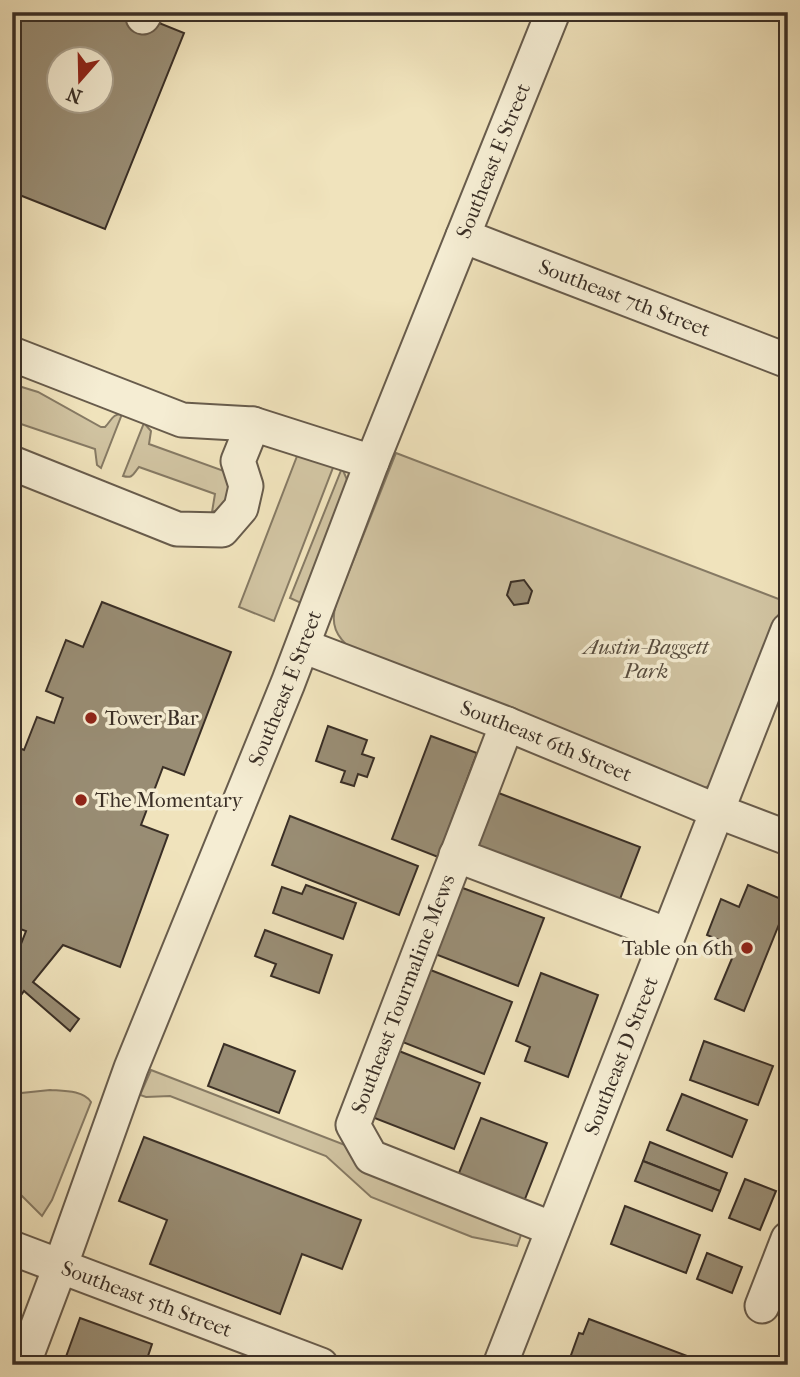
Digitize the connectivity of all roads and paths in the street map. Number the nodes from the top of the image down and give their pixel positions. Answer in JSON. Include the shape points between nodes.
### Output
{"nodes":[{"id":1,"x":553,"y":12,"type":"edge"},
{"id":2,"x":463,"y":236,"type":"junction"},
{"id":3,"x":12,"y":354,"type":"edge"},
{"id":4,"x":788,"y":361,"type":"edge"},
{"id":5,"x":253,"y":424,"type":"junction"},
{"id":6,"x":372,"y":462,"type":"junction"},
{"id":7,"x":12,"y":463,"type":"edge"},
{"id":8,"x":788,"y":630,"type":"edge"},
{"id":9,"x":303,"y":646,"type":"junction"},
{"id":10,"x":507,"y":724,"type":"junction"},
{"id":11,"x":717,"y":811,"type":"junction"},
{"id":12,"x":788,"y":838,"type":"edge"},
{"id":13,"x":456,"y":855,"type":"junction"},
{"id":14,"x":668,"y":935,"type":"junction"},
{"id":15,"x":553,"y":1229,"type":"junction"},
{"id":16,"x":788,"y":1239,"type":"edge"},
{"id":17,"x":12,"y":1248,"type":"edge"},
{"id":18,"x":60,"y":1267,"type":"junction"},
{"id":19,"x":762,"y":1306,"type":"dead end"},
{"id":20,"x":23,"y":1365,"type":"edge"},
{"id":21,"x":321,"y":1365,"type":"edge"},
{"id":22,"x":500,"y":1365,"type":"edge"}],
"edges":[{"from":1,"to":2,"type":"street","name":"Southeast E Street"},
{"from":2,"to":4,"type":"street","name":"Southeast 7th Street"},
{"from":2,"to":6,"type":"street","name":"Southeast E Street"},
{"from":3,"to":5,"type":"street","via":[[182,421]]},
{"from":5,"to":6,"type":"street"},
{"from":5,"to":7,"type":"street","via":[[239,460],[246,486],[242,508],[222,530],[177,529]]},
{"from":6,"to":9,"type":"street","name":"Southeast E Street"},
{"from":8,"to":11,"type":"street","name":"Southeast D Street"},
{"from":9,"to":10,"type":"street","name":"Southeast 6th Street"},
{"from":9,"to":18,"type":"street","name":"Southeast E Street","via":[[131,1068]]},
{"from":10,"to":11,"type":"street","name":"Southeast 6th Street"},
{"from":10,"to":13,"type":"street","name":"Southeast Tourmaline Mews"},
{"from":11,"to":12,"type":"street","name":"Southeast 6th Street"},
{"from":11,"to":14,"type":"street","name":"Southeast D Street"},
{"from":13,"to":14,"type":"street"},
{"from":13,"to":15,"type":"street","name":"Southeast Tourmaline Mews","via":[[353,1125],[370,1157]]},
{"from":14,"to":15,"type":"street","name":"Southeast D Street"},
{"from":15,"to":22,"type":"street","name":"Southeast D Street"},
{"from":16,"to":19,"type":"street"},
{"from":17,"to":18,"type":"street","name":"Southeast 5th Street"},
{"from":18,"to":20,"type":"street","name":"Southeast E Street"},
{"from":18,"to":21,"type":"street","name":"Southeast 5th Street"}]}
